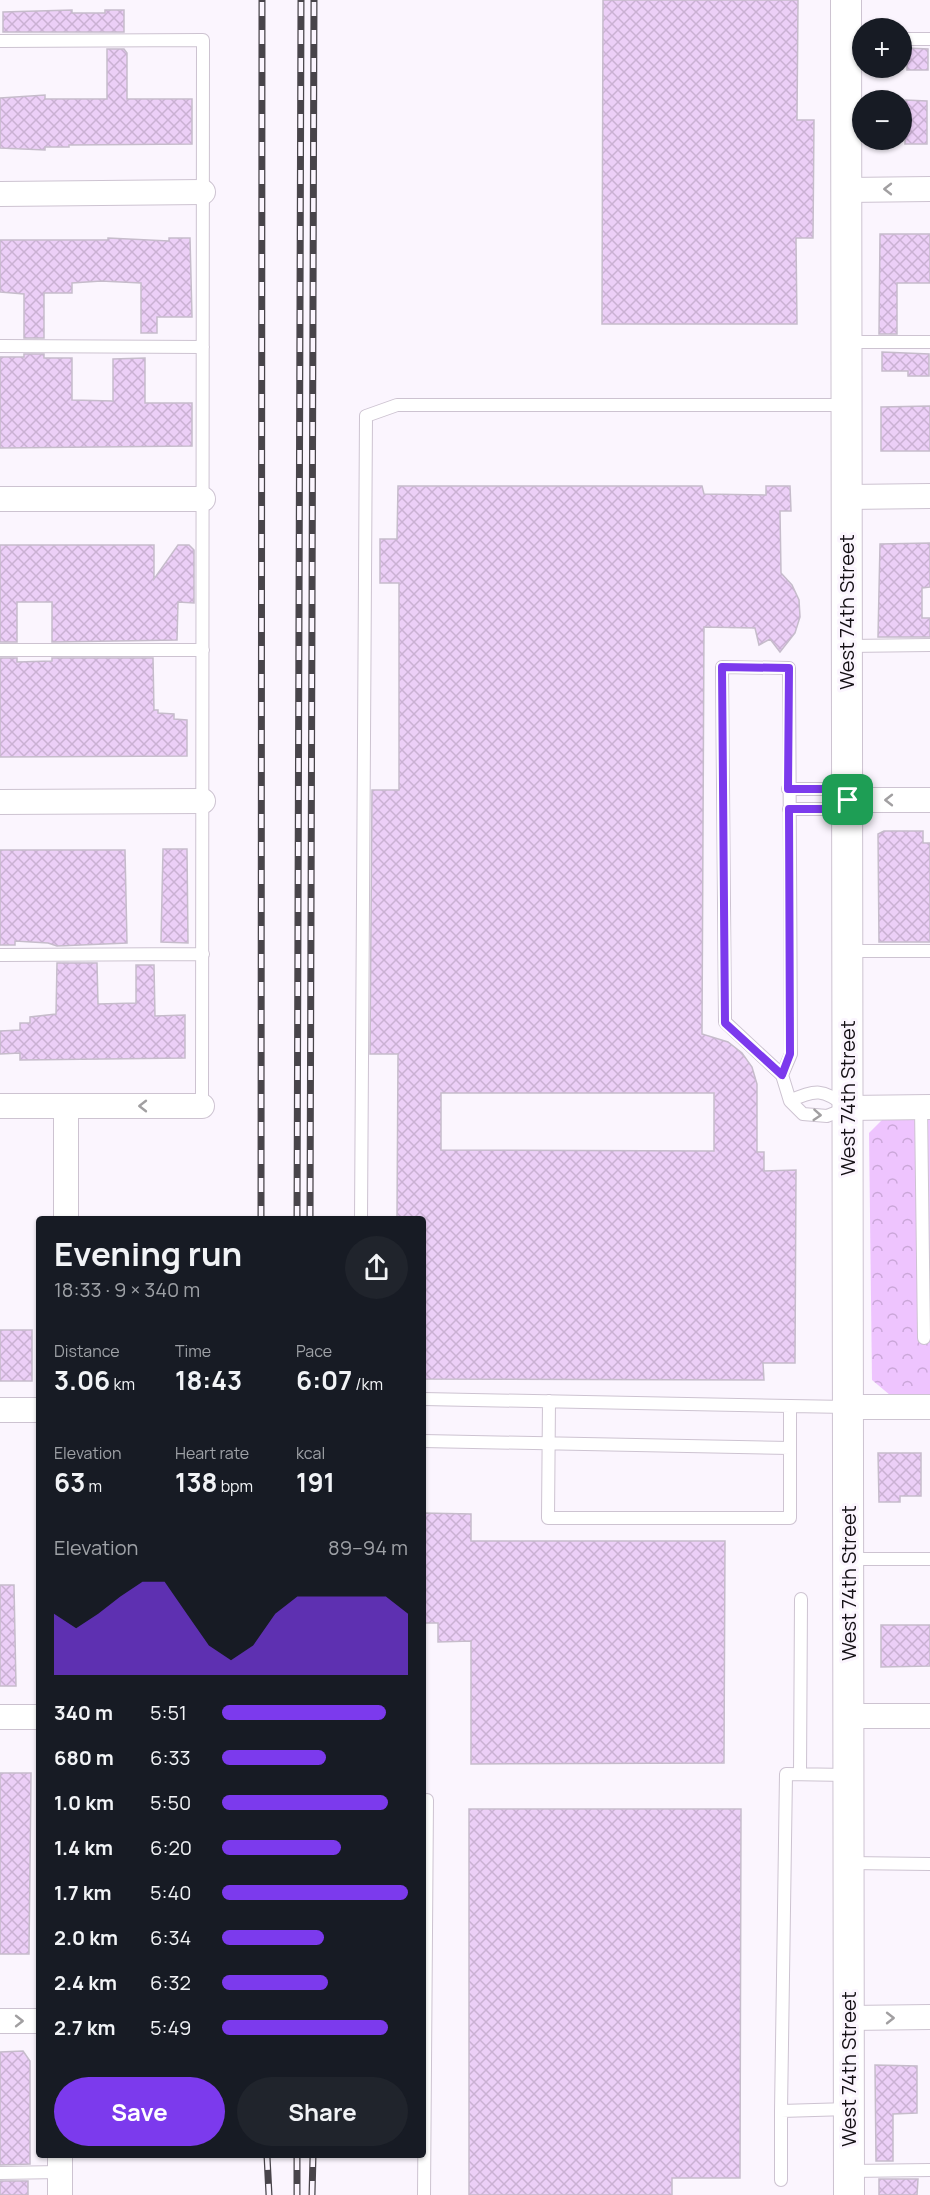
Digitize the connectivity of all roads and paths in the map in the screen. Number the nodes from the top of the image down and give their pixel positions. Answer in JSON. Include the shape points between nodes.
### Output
{"nodes":[{"id":1,"x":846,"y":0,"type":"edge"},
{"id":2,"x":852,"y":29,"type":"edge"},
{"id":3,"x":912,"y":39,"type":"edge"},
{"id":4,"x":930,"y":39,"type":"edge"},
{"id":5,"x":0,"y":41,"type":"edge"},
{"id":6,"x":852,"y":77,"type":"edge"},
{"id":7,"x":930,"y":189,"type":"edge"},
{"id":8,"x":846,"y":190,"type":"junction"},
{"id":9,"x":203,"y":192,"type":"junction"},
{"id":10,"x":0,"y":194,"type":"edge"},
{"id":11,"x":847,"y":342,"type":"junction"},
{"id":12,"x":930,"y":342,"type":"edge"},
{"id":13,"x":0,"y":346,"type":"edge"},
{"id":14,"x":203,"y":346,"type":"junction"},
{"id":15,"x":847,"y":405,"type":"junction"},
{"id":16,"x":847,"y":496,"type":"junction"},
{"id":17,"x":930,"y":496,"type":"edge"},
{"id":18,"x":0,"y":499,"type":"edge"},
{"id":19,"x":203,"y":499,"type":"junction"},
{"id":20,"x":930,"y":645,"type":"edge"},
{"id":21,"x":847,"y":646,"type":"junction"},
{"id":22,"x":0,"y":650,"type":"edge"},
{"id":23,"x":202,"y":650,"type":"junction"},
{"id":24,"x":788,"y":789,"type":"junction"},
{"id":25,"x":848,"y":800,"type":"junction"},
{"id":26,"x":930,"y":800,"type":"edge"},
{"id":27,"x":202,"y":801,"type":"junction"},
{"id":28,"x":0,"y":802,"type":"edge"},
{"id":29,"x":789,"y":809,"type":"junction"},
{"id":30,"x":848,"y":951,"type":"junction"},
{"id":31,"x":930,"y":951,"type":"edge"},
{"id":32,"x":203,"y":954,"type":"junction"},
{"id":33,"x":0,"y":955,"type":"edge"},
{"id":34,"x":782,"y":1075,"type":"junction"},
{"id":35,"x":790,"y":1101,"type":"junction"},
{"id":36,"x":0,"y":1106,"type":"edge"},
{"id":37,"x":66,"y":1106,"type":"junction"},
{"id":38,"x":202,"y":1106,"type":"joint"},
{"id":39,"x":926,"y":1107,"type":"edge"},
{"id":40,"x":848,"y":1108,"type":"junction"},
{"id":41,"x":66,"y":1216,"type":"edge"},
{"id":42,"x":361,"y":1216,"type":"edge"},
{"id":43,"x":924,"y":1338,"type":"dead end"},
{"id":44,"x":426,"y":1399,"type":"edge"},
{"id":45,"x":549,"y":1401,"type":"junction"},
{"id":46,"x":790,"y":1406,"type":"junction"},
{"id":47,"x":848,"y":1407,"type":"junction"},
{"id":48,"x":930,"y":1407,"type":"edge"},
{"id":49,"x":0,"y":1410,"type":"edge"},
{"id":50,"x":36,"y":1410,"type":"edge"},
{"id":51,"x":426,"y":1442,"type":"edge"},
{"id":52,"x":549,"y":1444,"type":"junction"},
{"id":53,"x":790,"y":1448,"type":"junction"},
{"id":54,"x":848,"y":1559,"type":"junction"},
{"id":55,"x":930,"y":1559,"type":"edge"},
{"id":56,"x":801,"y":1599,"type":"dead end"},
{"id":57,"x":849,"y":1716,"type":"junction"},
{"id":58,"x":930,"y":1716,"type":"edge"},
{"id":59,"x":0,"y":1717,"type":"edge"},
{"id":60,"x":36,"y":1718,"type":"edge"},
{"id":61,"x":800,"y":1774,"type":"junction"},
{"id":62,"x":849,"y":1775,"type":"junction"},
{"id":63,"x":427,"y":1800,"type":"dead end"},
{"id":64,"x":849,"y":1863,"type":"junction"},
{"id":65,"x":930,"y":1863,"type":"edge"},
{"id":66,"x":426,"y":1932,"type":"edge"},
{"id":67,"x":930,"y":2017,"type":"edge"},
{"id":68,"x":849,"y":2018,"type":"junction"},
{"id":69,"x":36,"y":2020,"type":"edge"},
{"id":70,"x":0,"y":2021,"type":"edge"},
{"id":71,"x":849,"y":2109,"type":"junction"},
{"id":72,"x":781,"y":2110,"type":"junction"},
{"id":73,"x":424,"y":2158,"type":"edge"},
{"id":74,"x":930,"y":2170,"type":"edge"},
{"id":75,"x":0,"y":2173,"type":"edge"},
{"id":76,"x":60,"y":2174,"type":"edge"},
{"id":77,"x":781,"y":2180,"type":"dead end"},
{"id":78,"x":849,"y":2183,"type":"edge"},
{"id":79,"x":424,"y":2195,"type":"edge"}],
"edges":[{"from":1,"to":2,"type":"street","name":"West 74th Street"},
{"from":3,"to":4,"type":"lane"},
{"from":5,"to":9,"type":"lane","via":[[203,40]]},
{"from":6,"to":8,"type":"street","name":"West 74th Street"},
{"from":7,"to":8,"type":"street","one_way":true},
{"from":8,"to":11,"type":"street","name":"West 74th Street"},
{"from":9,"to":10,"type":"street"},
{"from":9,"to":14,"type":"lane"},
{"from":11,"to":12,"type":"lane"},
{"from":11,"to":15,"type":"street","name":"West 74th Street"},
{"from":13,"to":14,"type":"lane"},
{"from":14,"to":19,"type":"lane"},
{"from":15,"to":16,"type":"street","name":"West 74th Street"},
{"from":15,"to":42,"type":"lane","via":[[398,405],[366,416]]},
{"from":16,"to":17,"type":"street"},
{"from":16,"to":21,"type":"street","name":"West 74th Street"},
{"from":18,"to":19,"type":"street"},
{"from":19,"to":23,"type":"lane"},
{"from":20,"to":21,"type":"lane"},
{"from":21,"to":25,"type":"street","name":"West 74th Street"},
{"from":22,"to":23,"type":"lane"},
{"from":23,"to":27,"type":"lane"},
{"from":24,"to":25,"type":"lane","via":[[829,789]]},
{"from":24,"to":29,"type":"lane"},
{"from":24,"to":34,"type":"lane","via":[[789,668],[722,667],[725,1023]]},
{"from":26,"to":25,"type":"street","one_way":true},
{"from":25,"to":29,"type":"lane","via":[[829,809]]},
{"from":25,"to":30,"type":"street","name":"West 74th Street"},
{"from":27,"to":28,"type":"street"},
{"from":27,"to":32,"type":"lane"},
{"from":29,"to":34,"type":"lane","via":[[790,1054]]},
{"from":30,"to":31,"type":"lane"},
{"from":30,"to":40,"type":"street","name":"West 74th Street"},
{"from":32,"to":33,"type":"lane"},
{"from":32,"to":38,"type":"lane"},
{"from":34,"to":35,"type":"lane"},
{"from":35,"to":40,"type":"lane","one_way":true,"via":[[803,1114],[827,1116]]},
{"from":35,"to":40,"type":"lane","via":[[806,1093],[829,1093]]},
{"from":36,"to":37,"type":"street"},
{"from":38,"to":37,"type":"street","one_way":true},
{"from":37,"to":41,"type":"street"},
{"from":39,"to":40,"type":"street"},
{"from":39,"to":43,"type":"lane"},
{"from":40,"to":47,"type":"street","name":"West 74th Street"},
{"from":44,"to":45,"type":"lane"},
{"from":45,"to":46,"type":"lane"},
{"from":45,"to":52,"type":"lane"},
{"from":46,"to":47,"type":"lane"},
{"from":46,"to":53,"type":"lane"},
{"from":47,"to":48,"type":"street"},
{"from":47,"to":54,"type":"street","name":"West 74th Street"},
{"from":49,"to":50,"type":"street"},
{"from":51,"to":52,"type":"lane"},
{"from":52,"to":53,"type":"lane"},
{"from":52,"to":53,"type":"lane","via":[[548,1518],[790,1518]]},
{"from":54,"to":55,"type":"lane"},
{"from":54,"to":57,"type":"street","name":"West 74th Street"},
{"from":56,"to":61,"type":"lane"},
{"from":57,"to":58,"type":"street"},
{"from":57,"to":62,"type":"street","name":"West 74th Street"},
{"from":59,"to":60,"type":"street"},
{"from":61,"to":62,"type":"lane"},
{"from":61,"to":72,"type":"lane","via":[[786,1774]]},
{"from":62,"to":64,"type":"street","name":"West 74th Street"},
{"from":63,"to":66,"type":"lane"},
{"from":64,"to":65,"type":"lane"},
{"from":64,"to":68,"type":"street","name":"West 74th Street"},
{"from":68,"to":67,"type":"street","one_way":true},
{"from":68,"to":71,"type":"street","name":"West 74th Street"},
{"from":70,"to":69,"type":"street","one_way":true},
{"from":71,"to":72,"type":"lane"},
{"from":71,"to":78,"type":"street","name":"West 74th Street"},
{"from":72,"to":77,"type":"lane"},
{"from":73,"to":79,"type":"lane"},
{"from":74,"to":78,"type":"lane"},
{"from":75,"to":76,"type":"lane"}]}
